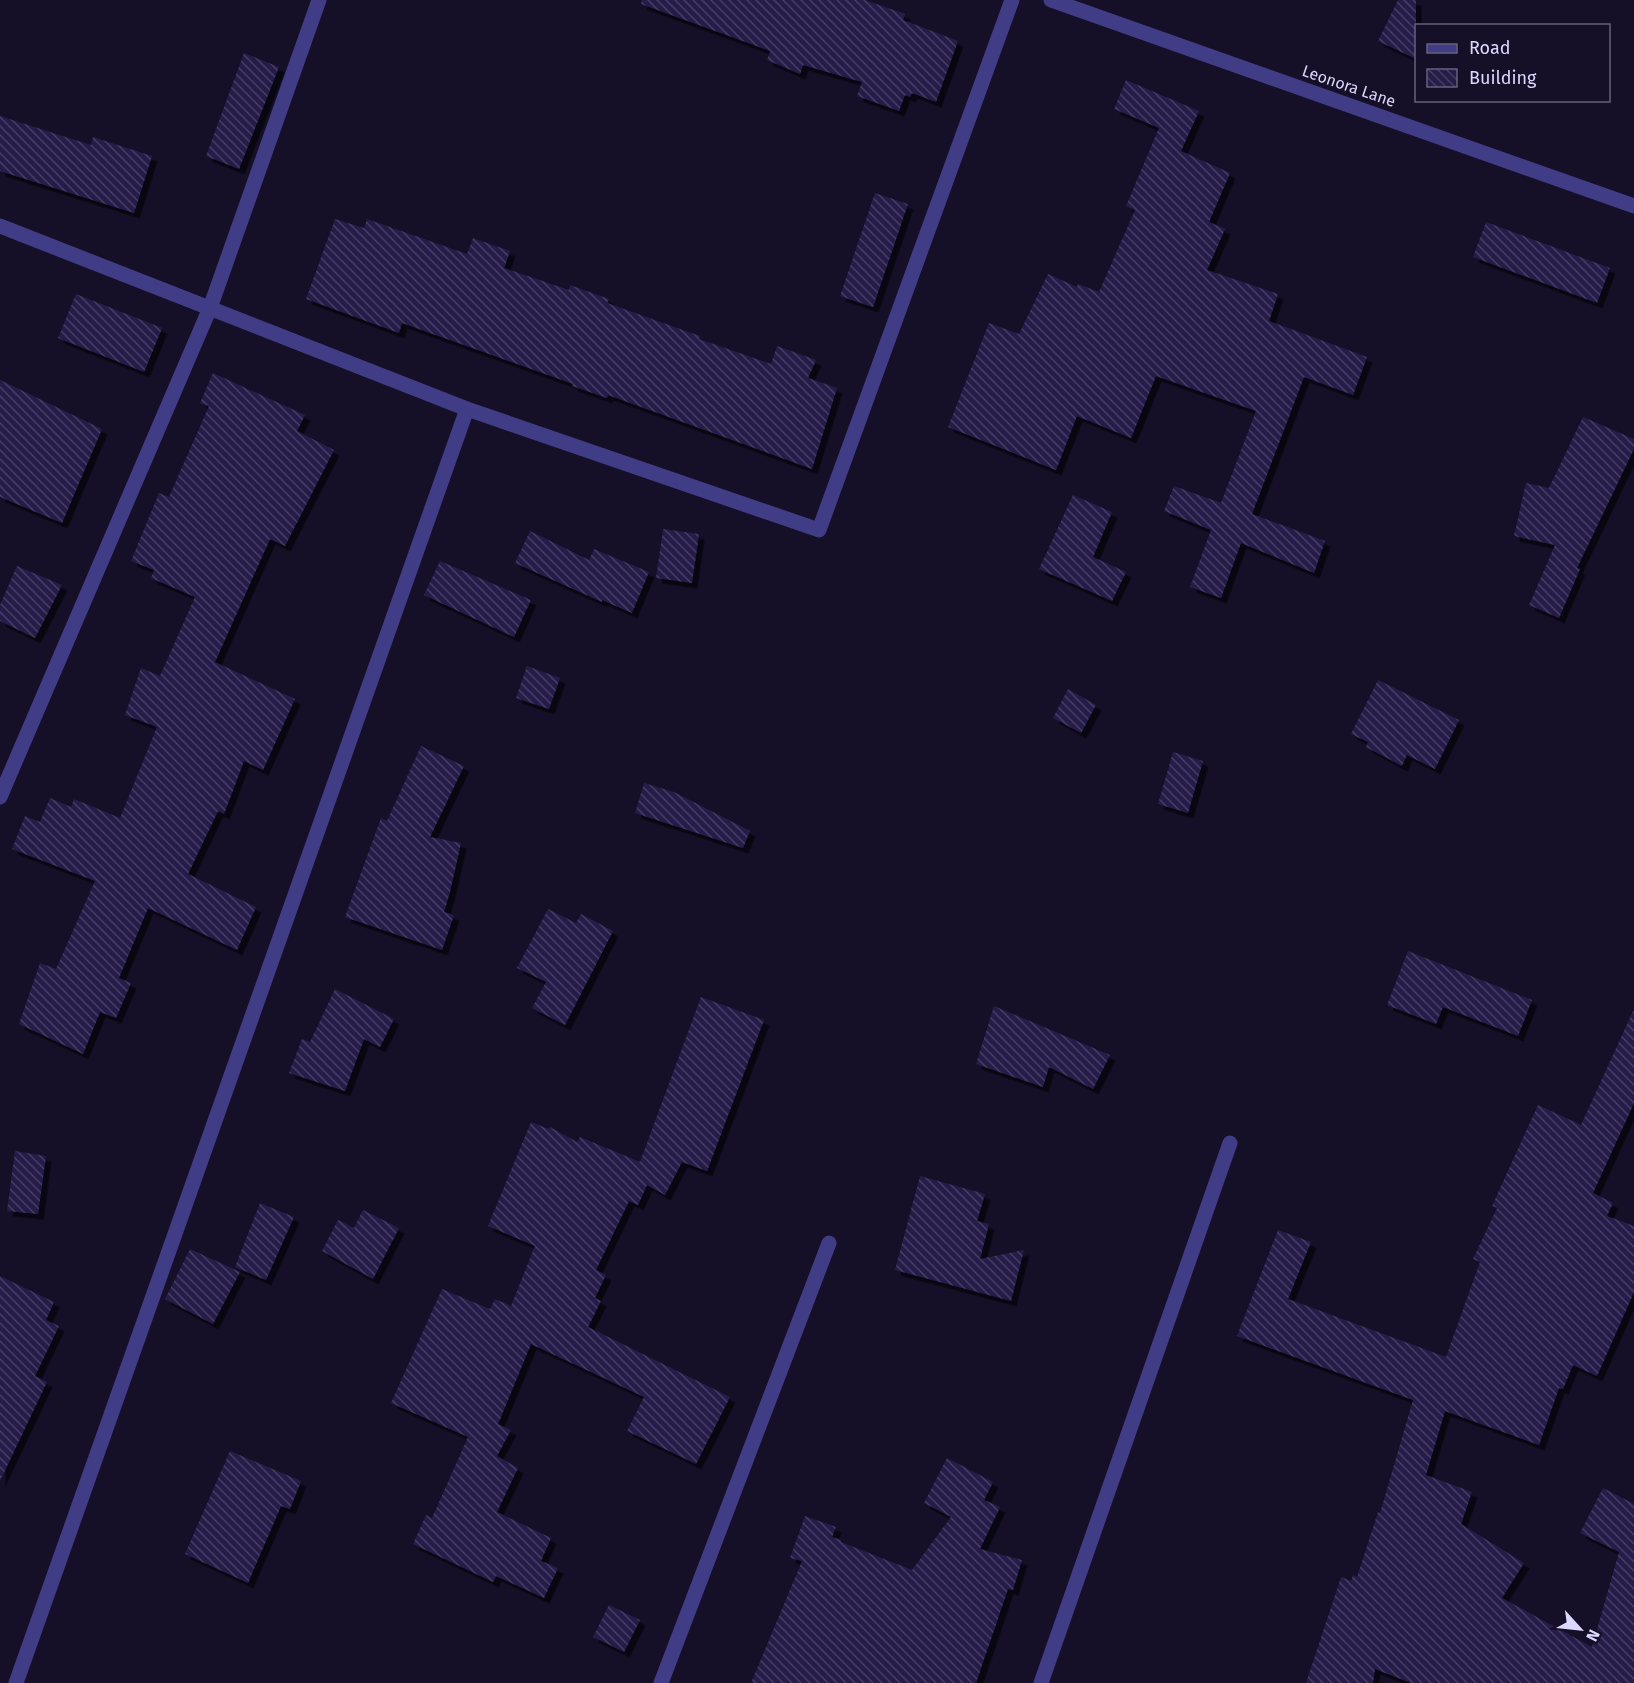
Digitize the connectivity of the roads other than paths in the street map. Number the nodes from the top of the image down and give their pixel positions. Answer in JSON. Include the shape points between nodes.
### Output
{"nodes":[{"id":1,"x":319,"y":0,"type":"edge"},
{"id":2,"x":1012,"y":0,"type":"edge"},
{"id":3,"x":1051,"y":0,"type":"edge"},
{"id":4,"x":1634,"y":206,"type":"edge"},
{"id":5,"x":0,"y":226,"type":"edge"},
{"id":6,"x":210,"y":308,"type":"junction"},
{"id":7,"x":467,"y":409,"type":"junction"},
{"id":8,"x":0,"y":797,"type":"edge"},
{"id":9,"x":1230,"y":1143,"type":"dead end"},
{"id":10,"x":830,"y":1243,"type":"dead end"},
{"id":11,"x":16,"y":1683,"type":"edge"},
{"id":12,"x":661,"y":1683,"type":"edge"},
{"id":13,"x":1041,"y":1683,"type":"edge"}],
"edges":[{"from":1,"to":6,"type":"street"},
{"from":2,"to":7,"type":"street","via":[[819,530]]},
{"from":3,"to":4,"type":"street","name":"Leonora Lane"},
{"from":5,"to":6,"type":"street"},
{"from":6,"to":7,"type":"street"},
{"from":6,"to":8,"type":"street"},
{"from":7,"to":11,"type":"street"},
{"from":9,"to":13,"type":"street"},
{"from":10,"to":12,"type":"street"}]}
